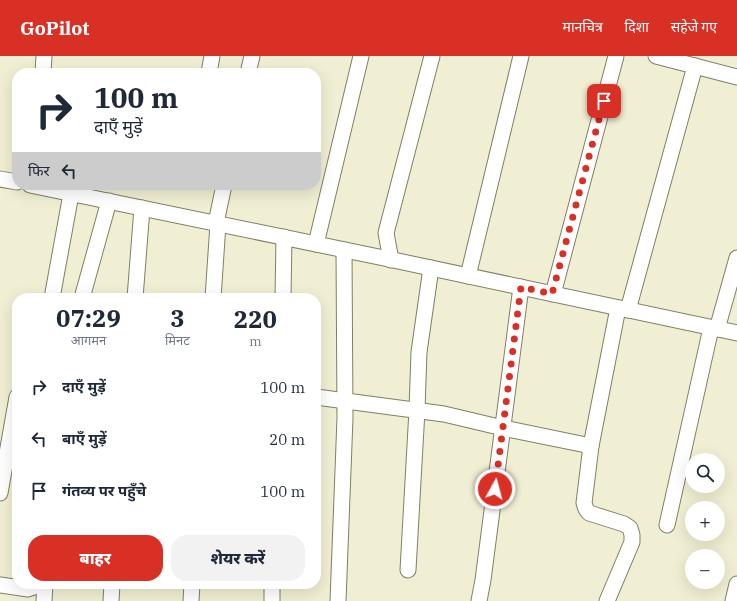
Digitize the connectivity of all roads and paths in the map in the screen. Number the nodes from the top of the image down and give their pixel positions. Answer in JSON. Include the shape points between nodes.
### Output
{"nodes":[{"id":1,"x":44,"y":56,"type":"edge"},
{"id":2,"x":212,"y":56,"type":"edge"},
{"id":3,"x":252,"y":56,"type":"edge"},
{"id":4,"x":361,"y":56,"type":"edge"},
{"id":5,"x":432,"y":56,"type":"edge"},
{"id":6,"x":521,"y":56,"type":"edge"},
{"id":7,"x":616,"y":56,"type":"edge"},
{"id":8,"x":656,"y":56,"type":"edge"},
{"id":9,"x":695,"y":66,"type":"junction"},
{"id":10,"x":43,"y":68,"type":"edge"},
{"id":11,"x":210,"y":68,"type":"edge"},
{"id":12,"x":249,"y":68,"type":"edge"},
{"id":13,"x":737,"y":77,"type":"edge"},
{"id":14,"x":0,"y":179,"type":"edge"},
{"id":15,"x":12,"y":181,"type":"edge"},
{"id":16,"x":53,"y":190,"type":"edge"},
{"id":17,"x":223,"y":190,"type":"edge"},
{"id":18,"x":71,"y":194,"type":"junction"},
{"id":19,"x":109,"y":201,"type":"junction"},
{"id":20,"x":142,"y":208,"type":"junction"},
{"id":21,"x":217,"y":224,"type":"junction"},
{"id":22,"x":284,"y":237,"type":"junction"},
{"id":23,"x":316,"y":244,"type":"junction"},
{"id":24,"x":344,"y":250,"type":"junction"},
{"id":25,"x":737,"y":258,"type":"edge"},
{"id":26,"x":391,"y":260,"type":"junction"},
{"id":27,"x":431,"y":268,"type":"junction"},
{"id":28,"x":468,"y":276,"type":"junction"},
{"id":29,"x":521,"y":287,"type":"junction"},
{"id":30,"x":53,"y":293,"type":"edge"},
{"id":31,"x":83,"y":293,"type":"edge"},
{"id":32,"x":134,"y":293,"type":"edge"},
{"id":33,"x":213,"y":293,"type":"edge"},
{"id":34,"x":283,"y":293,"type":"edge"},
{"id":35,"x":552,"y":294,"type":"junction"},
{"id":36,"x":623,"y":309,"type":"junction"},
{"id":37,"x":714,"y":328,"type":"junction"},
{"id":38,"x":737,"y":333,"type":"edge"},
{"id":39,"x":321,"y":398,"type":"edge"},
{"id":40,"x":345,"y":400,"type":"junction"},
{"id":41,"x":417,"y":410,"type":"junction"},
{"id":42,"x":12,"y":425,"type":"edge"},
{"id":43,"x":503,"y":428,"type":"junction"},
{"id":44,"x":592,"y":446,"type":"junction"},
{"id":45,"x":0,"y":493,"type":"edge"},
{"id":46,"x":667,"y":524,"type":"dead end"},
{"id":47,"x":408,"y":570,"type":"dead end"},
{"id":48,"x":737,"y":584,"type":"edge"},
{"id":49,"x":0,"y":585,"type":"edge"},
{"id":50,"x":12,"y":587,"type":"edge"},
{"id":51,"x":44,"y":589,"type":"edge"},
{"id":52,"x":112,"y":589,"type":"edge"},
{"id":53,"x":192,"y":589,"type":"edge"},
{"id":54,"x":272,"y":589,"type":"edge"},
{"id":55,"x":44,"y":601,"type":"edge"},
{"id":56,"x":111,"y":601,"type":"edge"},
{"id":57,"x":191,"y":601,"type":"edge"},
{"id":58,"x":272,"y":601,"type":"edge"},
{"id":59,"x":338,"y":601,"type":"edge"},
{"id":60,"x":479,"y":601,"type":"edge"},
{"id":61,"x":607,"y":601,"type":"edge"},
{"id":62,"x":733,"y":601,"type":"edge"}],
"edges":[{"from":1,"to":10,"type":"street"},
{"from":2,"to":11,"type":"street"},
{"from":3,"to":12,"type":"street"},
{"from":4,"to":23,"type":"street"},
{"from":5,"to":26,"type":"street","via":[[386,233]]},
{"from":6,"to":28,"type":"street"},
{"from":7,"to":35,"type":"street"},
{"from":8,"to":9,"type":"street"},
{"from":9,"to":13,"type":"street"},
{"from":9,"to":36,"type":"street"},
{"from":14,"to":15,"type":"street"},
{"from":16,"to":18,"type":"street"},
{"from":17,"to":21,"type":"street"},
{"from":18,"to":19,"type":"street"},
{"from":18,"to":30,"type":"street"},
{"from":19,"to":20,"type":"street"},
{"from":19,"to":31,"type":"street"},
{"from":20,"to":21,"type":"street"},
{"from":20,"to":32,"type":"street"},
{"from":21,"to":22,"type":"street"},
{"from":21,"to":33,"type":"street"},
{"from":22,"to":23,"type":"street"},
{"from":22,"to":34,"type":"street"},
{"from":23,"to":24,"type":"street"},
{"from":24,"to":26,"type":"street"},
{"from":24,"to":40,"type":"street"},
{"from":25,"to":37,"type":"street"},
{"from":26,"to":27,"type":"street"},
{"from":27,"to":28,"type":"street"},
{"from":27,"to":41,"type":"street","via":[[419,352]]},
{"from":28,"to":29,"type":"street"},
{"from":29,"to":35,"type":"street"},
{"from":29,"to":43,"type":"street"},
{"from":35,"to":36,"type":"street"},
{"from":36,"to":37,"type":"street"},
{"from":36,"to":44,"type":"street"},
{"from":37,"to":38,"type":"street"},
{"from":37,"to":46,"type":"street"},
{"from":39,"to":40,"type":"street"},
{"from":40,"to":41,"type":"street"},
{"from":40,"to":59,"type":"street"},
{"from":41,"to":43,"type":"street"},
{"from":41,"to":47,"type":"street"},
{"from":42,"to":45,"type":"street"},
{"from":43,"to":44,"type":"street"},
{"from":43,"to":60,"type":"street"},
{"from":44,"to":61,"type":"street","via":[[584,503],[586,509],[588,513],[624,524],[630,528],[632,535],[632,542]]},
{"from":48,"to":62,"type":"street"},
{"from":49,"to":50,"type":"street"},
{"from":51,"to":55,"type":"street"},
{"from":52,"to":56,"type":"street"},
{"from":53,"to":57,"type":"street"},
{"from":54,"to":58,"type":"street"}]}
